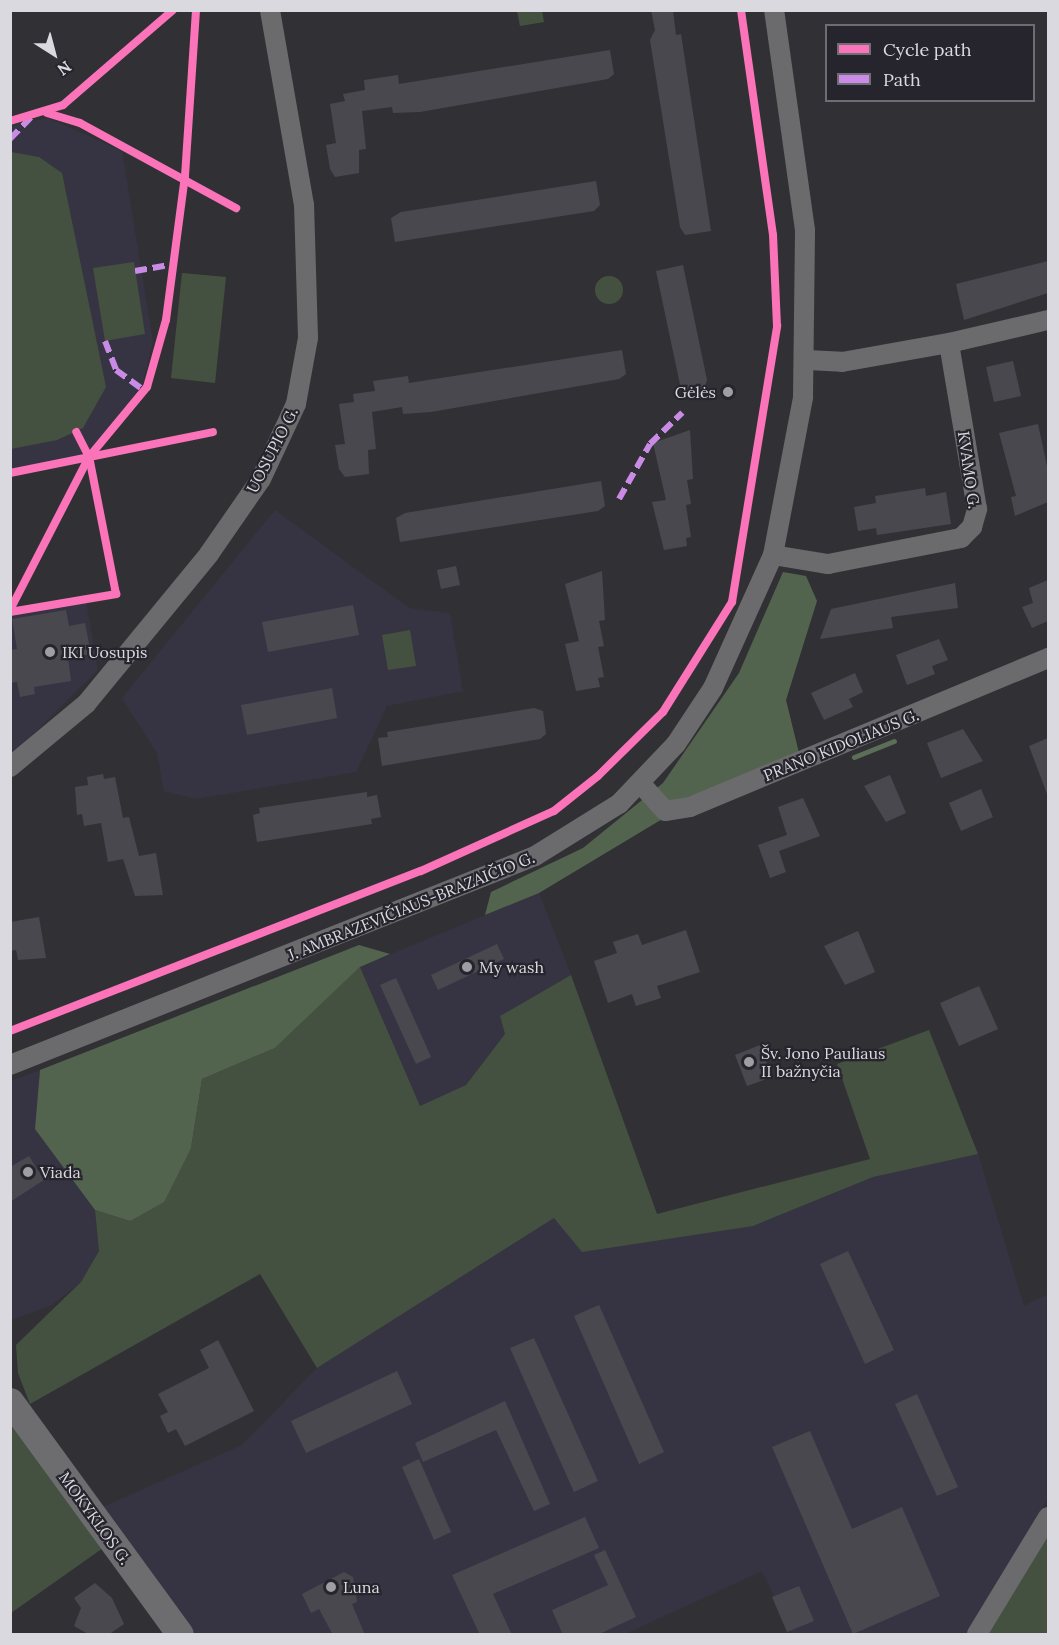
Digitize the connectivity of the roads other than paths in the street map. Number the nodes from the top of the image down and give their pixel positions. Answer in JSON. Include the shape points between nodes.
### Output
{"nodes":[{"id":1,"x":270,"y":10,"type":"edge"},
{"id":2,"x":774,"y":10,"type":"edge"},
{"id":3,"x":1048,"y":320,"type":"edge"},
{"id":4,"x":949,"y":344,"type":"junction"},
{"id":5,"x":807,"y":360,"type":"junction"},
{"id":6,"x":773,"y":555,"type":"junction"},
{"id":7,"x":1048,"y":658,"type":"edge"},
{"id":8,"x":10,"y":767,"type":"edge"},
{"id":9,"x":641,"y":784,"type":"junction"},
{"id":10,"x":10,"y":1065,"type":"edge"},
{"id":11,"x":10,"y":1401,"type":"edge"},
{"id":12,"x":1048,"y":1517,"type":"edge"},
{"id":13,"x":180,"y":1635,"type":"edge"},
{"id":14,"x":977,"y":1635,"type":"edge"}],
"edges":[{"from":1,"to":8,"type":"street","name":"UOSUPIO G.","via":[[304,206],[308,338],[296,404],[261,479],[209,554],[86,704]]},
{"from":2,"to":5,"type":"street","name":"J. AMBRAZEVIČIAUS-BRAZAIČIO G.","via":[[805,230]]},
{"from":3,"to":4,"type":"street"},
{"from":4,"to":5,"type":"street","via":[[842,362]]},
{"from":4,"to":6,"type":"street","name":"KVAMO G.","via":[[977,509],[972,527],[946,545],[828,564]]},
{"from":5,"to":6,"type":"street","name":"J. AMBRAZEVIČIAUS-BRAZAIČIO G."},
{"from":6,"to":9,"type":"street","name":"J. AMBRAZEVIČIAUS-BRAZAIČIO G.","via":[[713,688],[676,744]]},
{"from":7,"to":9,"type":"street","name":"PRANO KIDOLIAUS G.","via":[[690,807],[665,812]]},
{"from":9,"to":10,"type":"street","name":"J. AMBRAZEVIČIAUS-BRAZAIČIO G.","via":[[565,840],[495,874]]},
{"from":11,"to":13,"type":"main road","name":"MOKYKLOS G."},
{"from":12,"to":14,"type":"street"}]}
